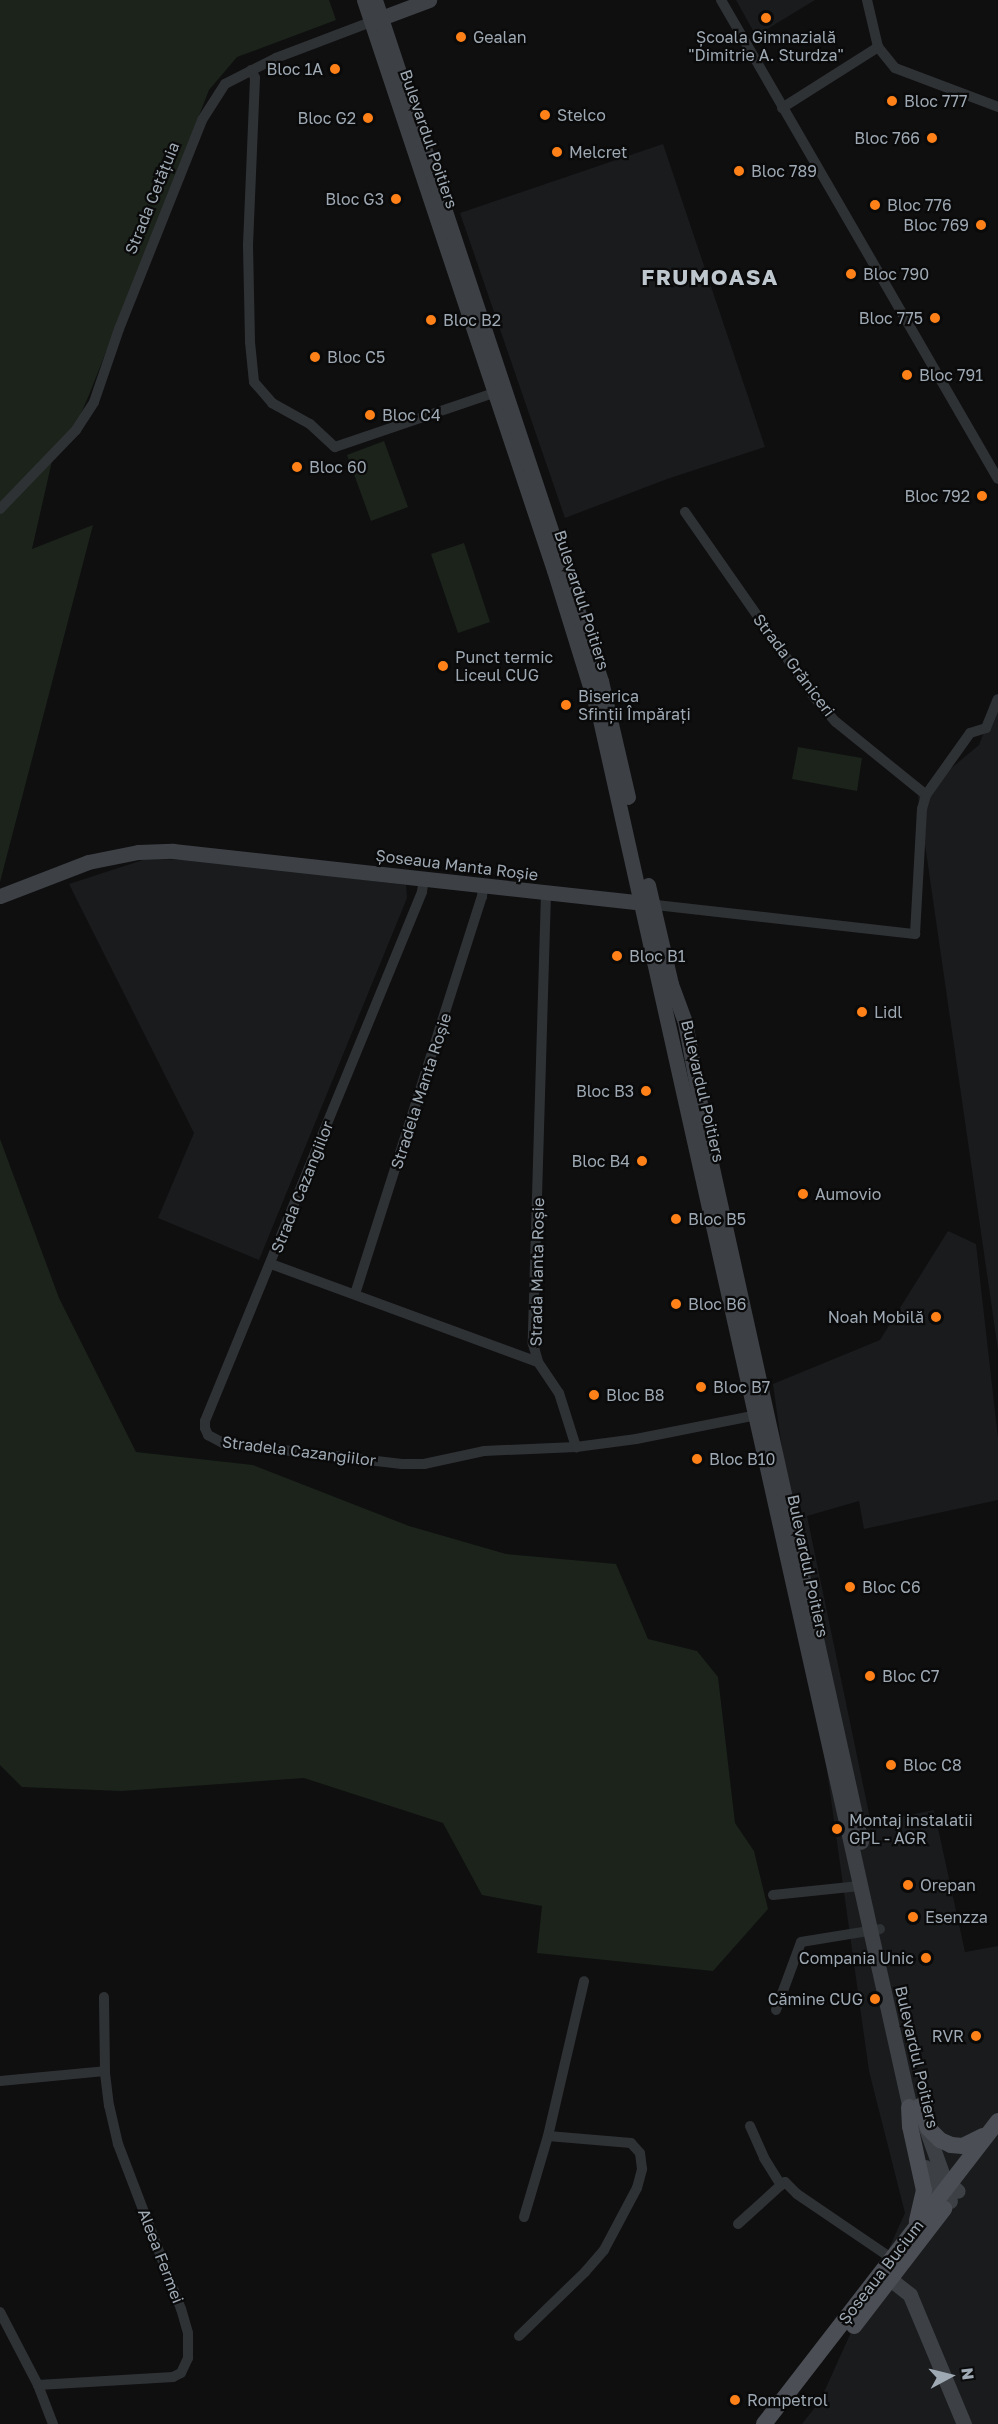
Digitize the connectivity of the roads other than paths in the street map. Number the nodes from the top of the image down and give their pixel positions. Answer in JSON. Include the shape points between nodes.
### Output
{"nodes":[{"id":1,"x":364,"y":0,"type":"edge"},
{"id":2,"x":375,"y":0,"type":"edge"},
{"id":3,"x":429,"y":0,"type":"edge"},
{"id":4,"x":721,"y":0,"type":"edge"},
{"id":5,"x":867,"y":0,"type":"edge"},
{"id":6,"x":376,"y":20,"type":"junction"},
{"id":7,"x":878,"y":47,"type":"junction"},
{"id":8,"x":251,"y":70,"type":"junction"},
{"id":9,"x":998,"y":107,"type":"edge"},
{"id":10,"x":782,"y":108,"type":"junction"},
{"id":11,"x":494,"y":393,"type":"junction"},
{"id":12,"x":998,"y":479,"type":"edge"},
{"id":13,"x":0,"y":510,"type":"edge"},
{"id":14,"x":685,"y":512,"type":"dead end"},
{"id":15,"x":998,"y":699,"type":"edge"},
{"id":16,"x":926,"y":795,"type":"junction"},
{"id":17,"x":424,"y":879,"type":"junction"},
{"id":18,"x":483,"y":886,"type":"junction"},
{"id":19,"x":546,"y":893,"type":"junction"},
{"id":20,"x":0,"y":896,"type":"edge"},
{"id":21,"x":647,"y":904,"type":"junction"},
{"id":22,"x":271,"y":1264,"type":"junction"},
{"id":23,"x":355,"y":1294,"type":"junction"},
{"id":24,"x":538,"y":1362,"type":"junction"},
{"id":25,"x":762,"y":1414,"type":"junction"},
{"id":26,"x":576,"y":1446,"type":"junction"},
{"id":27,"x":860,"y":1886,"type":"junction"},
{"id":28,"x":773,"y":1895,"type":"dead end"},
{"id":29,"x":875,"y":1930,"type":"junction"},
{"id":30,"x":584,"y":1981,"type":"dead end"},
{"id":31,"x":104,"y":1997,"type":"dead end"},
{"id":32,"x":776,"y":2010,"type":"dead end"},
{"id":33,"x":103,"y":2071,"type":"junction"},
{"id":34,"x":0,"y":2081,"type":"edge"},
{"id":35,"x":914,"y":2107,"type":"junction"},
{"id":36,"x":750,"y":2126,"type":"dead end"},
{"id":37,"x":996,"y":2129,"type":"edge"},
{"id":38,"x":548,"y":2136,"type":"junction"},
{"id":39,"x":781,"y":2185,"type":"junction"},
{"id":40,"x":949,"y":2193,"type":"junction"},
{"id":41,"x":524,"y":2217,"type":"dead end"},
{"id":42,"x":738,"y":2224,"type":"dead end"},
{"id":43,"x":915,"y":2228,"type":"junction"},
{"id":44,"x":887,"y":2270,"type":"junction"},
{"id":45,"x":0,"y":2312,"type":"edge"},
{"id":46,"x":519,"y":2336,"type":"dead end"},
{"id":47,"x":38,"y":2385,"type":"junction"},
{"id":48,"x":52,"y":2424,"type":"edge"},
{"id":49,"x":764,"y":2424,"type":"edge"},
{"id":50,"x":778,"y":2424,"type":"edge"},
{"id":51,"x":964,"y":2424,"type":"edge"}],
"edges":[{"from":1,"to":6,"type":"main road","name":"Bulevardul Poitiers"},
{"from":2,"to":6,"type":"main road","name":"Bulevardul Poitiers"},
{"from":3,"to":6,"type":"main road","name":"Strada Cetățuia"},
{"from":4,"to":10,"type":"street"},
{"from":5,"to":7,"type":"street"},
{"from":6,"to":8,"type":"street","name":"Strada Cetățuia"},
{"from":6,"to":11,"type":"main road","name":"Bulevardul Poitiers"},
{"from":6,"to":21,"type":"main road","name":"Bulevardul Poitiers","via":[[601,681]]},
{"from":7,"to":9,"type":"street","via":[[896,68]]},
{"from":7,"to":10,"type":"street"},
{"from":8,"to":11,"type":"street","via":[[255,78],[248,244],[254,382],[272,403],[310,424],[335,447]]},
{"from":8,"to":13,"type":"street","name":"Strada Cetățuia","via":[[225,84],[202,120],[118,329],[94,402],[69,437]]},
{"from":10,"to":12,"type":"street"},
{"from":11,"to":21,"type":"main road","name":"Bulevardul Poitiers","via":[[590,684]]},
{"from":14,"to":16,"type":"street","name":"Strada Grăniceri","via":[[814,697],[836,722]]},
{"from":15,"to":16,"type":"street","via":[[986,728],[970,733]]},
{"from":16,"to":21,"type":"street","name":"Șoseaua Manta Roșie","via":[[915,934]]},
{"from":17,"to":18,"type":"main road","name":"Șoseaua Manta Roșie"},
{"from":17,"to":20,"type":"main road","name":"Șoseaua Manta Roșie","via":[[173,851],[138,852],[88,862]]},
{"from":17,"to":22,"type":"street","name":"Strada Cazangiilor","via":[[418,903]]},
{"from":18,"to":19,"type":"main road","name":"Șoseaua Manta Roșie"},
{"from":18,"to":23,"type":"street","name":"Stradela Manta Roșie"},
{"from":19,"to":21,"type":"main road","name":"Șoseaua Manta Roșie"},
{"from":19,"to":24,"type":"street","name":"Strada Manta Roșie","via":[[534,1344]]},
{"from":21,"to":25,"type":"main road","name":"Bulevardul Poitiers"},
{"from":22,"to":23,"type":"street","name":"Strada Cazangiilor"},
{"from":22,"to":26,"type":"street","name":"Stradela Cazangiilor","via":[[205,1421],[208,1435],[214,1440],[402,1464],[444,1461],[484,1451]]},
{"from":23,"to":24,"type":"street","name":"Strada Cazangiilor"},
{"from":24,"to":26,"type":"street","name":"Strada Manta Roșie","via":[[559,1393]]},
{"from":25,"to":26,"type":"street","via":[[636,1439]]},
{"from":25,"to":27,"type":"main road","name":"Bulevardul Poitiers"},
{"from":25,"to":29,"type":"main road","name":"Bulevardul Poitiers"},
{"from":27,"to":28,"type":"street"},
{"from":27,"to":29,"type":"main road","name":"Bulevardul Poitiers"},
{"from":29,"to":32,"type":"street","via":[[801,1942]]},
{"from":29,"to":35,"type":"main road","name":"Bulevardul Poitiers"},
{"from":30,"to":38,"type":"street"},
{"from":31,"to":33,"type":"street","name":"Aleea Fermei"},
{"from":33,"to":34,"type":"street"},
{"from":33,"to":47,"type":"street","name":"Aleea Fermei","via":[[118,2144],[181,2309],[188,2333],[189,2358],[181,2373],[173,2377]]},
{"from":35,"to":37,"type":"main road","via":[[928,2128],[951,2145],[963,2146]]},
{"from":35,"to":40,"type":"main road","name":"Bulevardul Poitiers"},
{"from":35,"to":43,"type":"main road","via":[[910,2126],[924,2190]]},
{"from":36,"to":39,"type":"street"},
{"from":37,"to":40,"type":"main road","name":"Șoseaua Bucium"},
{"from":38,"to":41,"type":"street"},
{"from":38,"to":46,"type":"street","via":[[631,2144],[640,2153],[642,2169],[637,2188],[604,2250]]},
{"from":39,"to":42,"type":"street"},
{"from":39,"to":44,"type":"street","via":[[785,2182]]},
{"from":40,"to":43,"type":"main road","name":"Șoseaua Bucium"},
{"from":40,"to":44,"type":"main road","name":"Șoseaua Bucium"},
{"from":43,"to":44,"type":"main road","name":"Șoseaua Bucium"},
{"from":44,"to":49,"type":"main road","name":"Șoseaua Bucium"},
{"from":44,"to":50,"type":"main road","name":"Șoseaua Bucium"},
{"from":44,"to":51,"type":"main road","via":[[910,2295]]},
{"from":45,"to":47,"type":"street"},
{"from":47,"to":48,"type":"street"}]}
